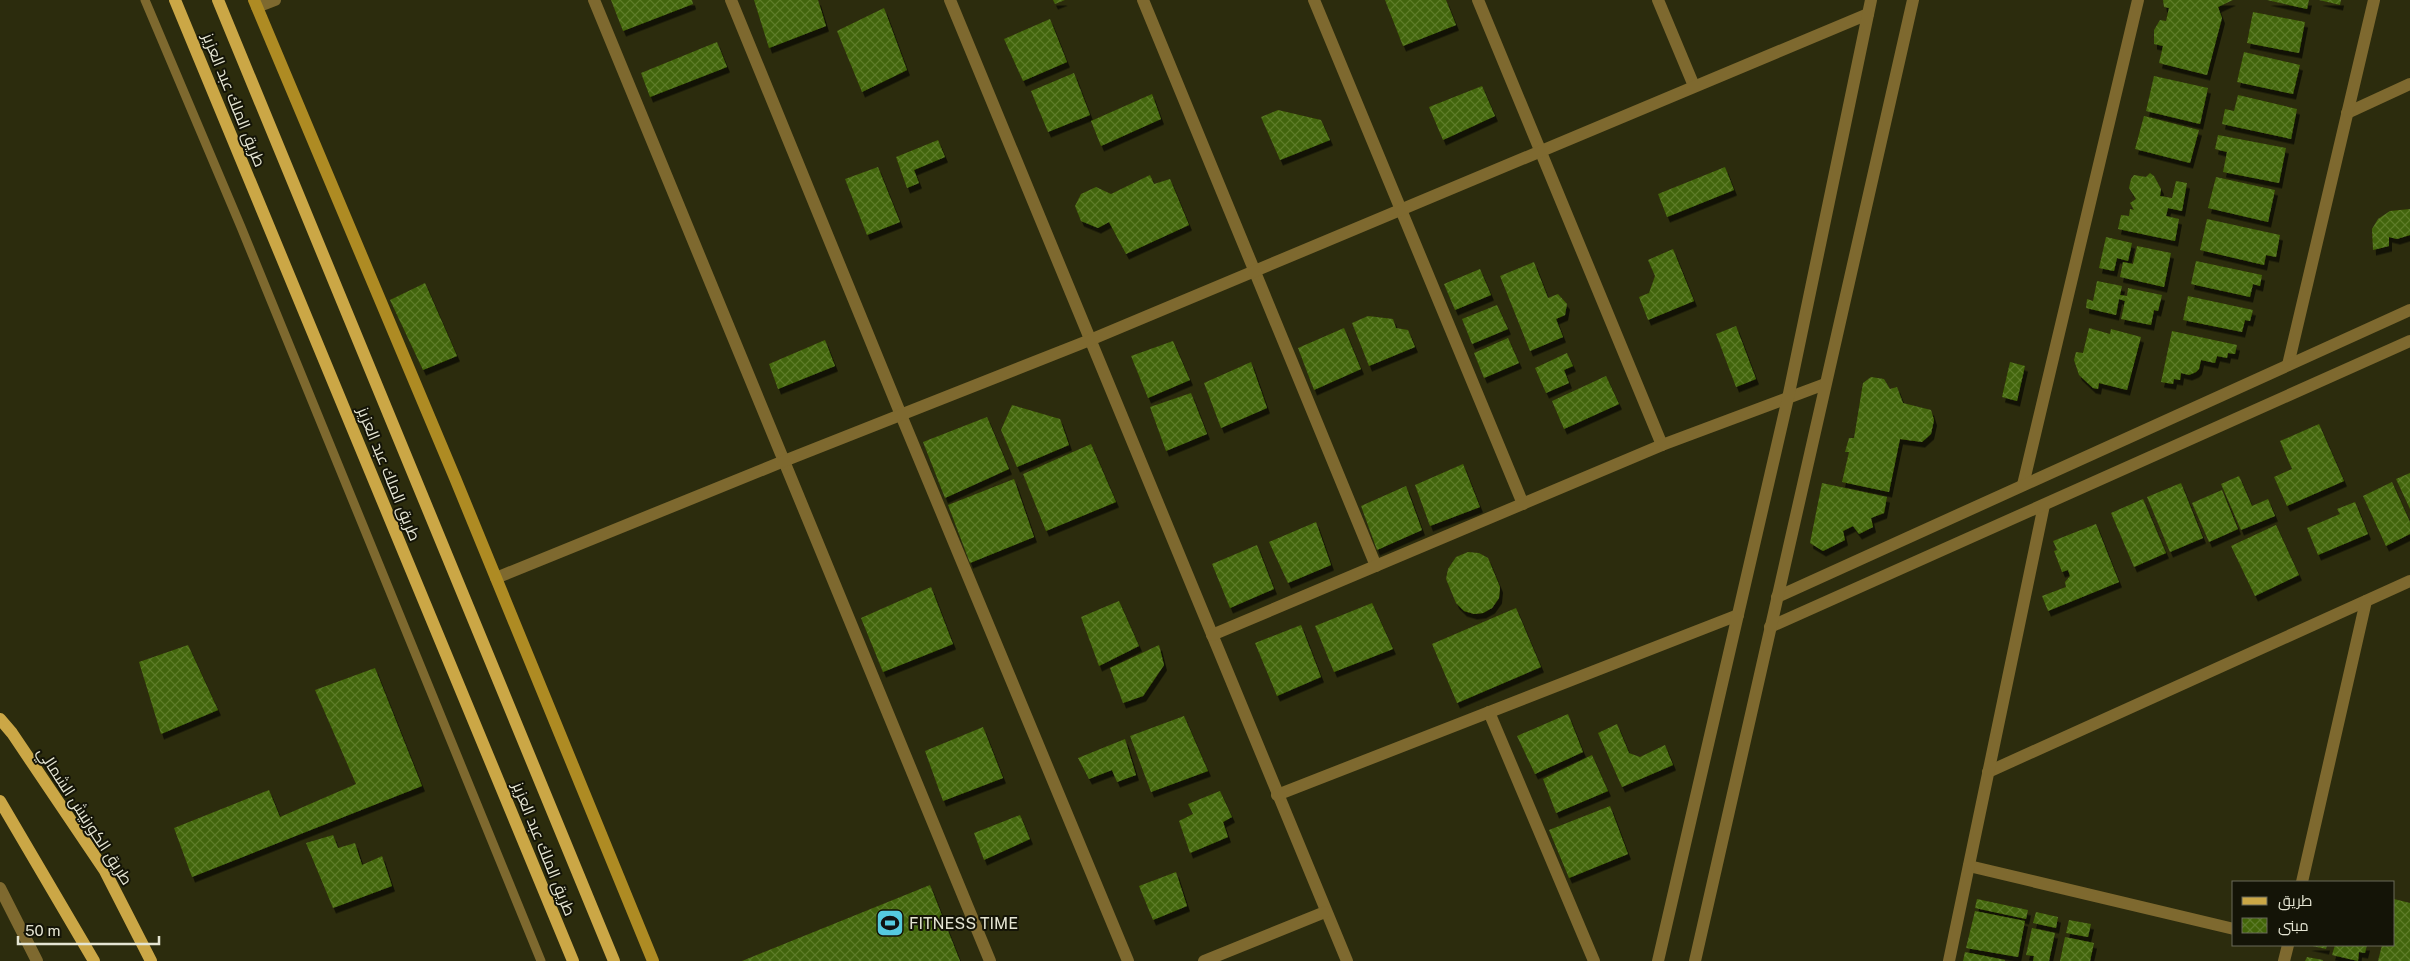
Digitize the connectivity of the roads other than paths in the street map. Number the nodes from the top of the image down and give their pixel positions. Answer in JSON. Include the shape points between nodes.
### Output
{"nodes":[{"id":1,"x":145,"y":0,"type":"edge"},
{"id":2,"x":175,"y":0,"type":"edge"},
{"id":3,"x":218,"y":0,"type":"edge"},
{"id":4,"x":276,"y":0,"type":"edge"},
{"id":5,"x":594,"y":0,"type":"edge"},
{"id":6,"x":731,"y":0,"type":"edge"},
{"id":7,"x":950,"y":0,"type":"edge"},
{"id":8,"x":1143,"y":0,"type":"edge"},
{"id":9,"x":1314,"y":0,"type":"edge"},
{"id":10,"x":1478,"y":0,"type":"edge"},
{"id":11,"x":1658,"y":0,"type":"edge"},
{"id":12,"x":1871,"y":0,"type":"edge"},
{"id":13,"x":1913,"y":0,"type":"edge"},
{"id":14,"x":2138,"y":0,"type":"edge"},
{"id":15,"x":2374,"y":0,"type":"edge"},
{"id":16,"x":256,"y":4,"type":"edge"},
{"id":17,"x":1868,"y":14,"type":"junction"},
{"id":18,"x":2410,"y":84,"type":"edge"},
{"id":19,"x":1694,"y":86,"type":"junction"},
{"id":20,"x":2347,"y":113,"type":"junction"},
{"id":21,"x":1540,"y":151,"type":"junction"},
{"id":22,"x":1401,"y":209,"type":"junction"},
{"id":23,"x":1254,"y":271,"type":"junction"},
{"id":24,"x":2410,"y":310,"type":"edge"},
{"id":25,"x":1090,"y":340,"type":"junction"},
{"id":26,"x":2410,"y":341,"type":"edge"},
{"id":27,"x":2288,"y":365,"type":"junction"},
{"id":28,"x":1825,"y":384,"type":"junction"},
{"id":29,"x":1788,"y":398,"type":"junction"},
{"id":30,"x":901,"y":415,"type":"junction"},
{"id":31,"x":1662,"y":445,"type":"junction"},
{"id":32,"x":784,"y":461,"type":"junction"},
{"id":33,"x":2023,"y":485,"type":"junction"},
{"id":34,"x":1523,"y":504,"type":"junction"},
{"id":35,"x":2044,"y":505,"type":"junction"},
{"id":36,"x":1376,"y":566,"type":"junction"},
{"id":37,"x":496,"y":578,"type":"junction"},
{"id":38,"x":2410,"y":581,"type":"edge"},
{"id":39,"x":1776,"y":597,"type":"junction"},
{"id":40,"x":2366,"y":601,"type":"junction"},
{"id":41,"x":1738,"y":615,"type":"junction"},
{"id":42,"x":1770,"y":628,"type":"junction"},
{"id":43,"x":1212,"y":635,"type":"junction"},
{"id":44,"x":1489,"y":712,"type":"junction"},
{"id":45,"x":0,"y":719,"type":"edge"},
{"id":46,"x":1988,"y":772,"type":"junction"},
{"id":47,"x":1277,"y":795,"type":"junction"},
{"id":48,"x":0,"y":801,"type":"edge"},
{"id":49,"x":1969,"y":866,"type":"junction"},
{"id":50,"x":2302,"y":881,"type":"edge"},
{"id":51,"x":0,"y":888,"type":"edge"},
{"id":52,"x":1325,"y":912,"type":"junction"},
{"id":53,"x":2232,"y":929,"type":"edge"},
{"id":54,"x":2288,"y":946,"type":"edge"},
{"id":55,"x":37,"y":961,"type":"edge"},
{"id":56,"x":94,"y":961,"type":"edge"},
{"id":57,"x":151,"y":961,"type":"edge"},
{"id":58,"x":541,"y":961,"type":"edge"},
{"id":59,"x":573,"y":961,"type":"edge"},
{"id":60,"x":614,"y":961,"type":"edge"},
{"id":61,"x":653,"y":961,"type":"edge"},
{"id":62,"x":990,"y":961,"type":"edge"},
{"id":63,"x":1128,"y":961,"type":"edge"},
{"id":64,"x":1204,"y":961,"type":"edge"},
{"id":65,"x":1347,"y":961,"type":"edge"},
{"id":66,"x":1594,"y":961,"type":"edge"},
{"id":67,"x":1658,"y":961,"type":"edge"},
{"id":68,"x":1695,"y":961,"type":"edge"},
{"id":69,"x":1949,"y":961,"type":"edge"},
{"id":70,"x":2284,"y":961,"type":"edge"}],
"edges":[{"from":1,"to":58,"type":"lane"},
{"from":2,"to":59,"type":"main road","name":"طريق الملك عبد العزيز"},
{"from":3,"to":60,"type":"main road","name":"طريق الملك عبد العزيز"},
{"from":4,"to":16,"type":"street"},
{"from":5,"to":32,"type":"street"},
{"from":6,"to":30,"type":"street"},
{"from":7,"to":25,"type":"street"},
{"from":8,"to":23,"type":"street"},
{"from":9,"to":22,"type":"street"},
{"from":10,"to":21,"type":"street"},
{"from":11,"to":19,"type":"street"},
{"from":12,"to":17,"type":"street"},
{"from":13,"to":28,"type":"street"},
{"from":14,"to":33,"type":"street"},
{"from":15,"to":20,"type":"street"},
{"from":16,"to":37,"type":"main road"},
{"from":17,"to":19,"type":"street"},
{"from":17,"to":29,"type":"street"},
{"from":18,"to":20,"type":"street"},
{"from":19,"to":21,"type":"street"},
{"from":20,"to":27,"type":"street"},
{"from":21,"to":22,"type":"street"},
{"from":21,"to":31,"type":"street"},
{"from":22,"to":23,"type":"street"},
{"from":22,"to":34,"type":"street"},
{"from":23,"to":25,"type":"street"},
{"from":23,"to":36,"type":"street"},
{"from":24,"to":27,"type":"street"},
{"from":25,"to":30,"type":"street"},
{"from":25,"to":43,"type":"street"},
{"from":26,"to":35,"type":"street"},
{"from":27,"to":33,"type":"street"},
{"from":28,"to":29,"type":"street"},
{"from":28,"to":39,"type":"street"},
{"from":29,"to":31,"type":"street"},
{"from":29,"to":41,"type":"street"},
{"from":30,"to":32,"type":"street"},
{"from":30,"to":63,"type":"street"},
{"from":31,"to":34,"type":"street"},
{"from":32,"to":37,"type":"street"},
{"from":32,"to":62,"type":"street"},
{"from":33,"to":39,"type":"street"},
{"from":34,"to":36,"type":"street"},
{"from":35,"to":42,"type":"street"},
{"from":35,"to":46,"type":"street"},
{"from":36,"to":43,"type":"street"},
{"from":37,"to":61,"type":"main road"},
{"from":38,"to":40,"type":"street"},
{"from":39,"to":42,"type":"street"},
{"from":40,"to":46,"type":"street"},
{"from":40,"to":50,"type":"street"},
{"from":41,"to":44,"type":"street"},
{"from":41,"to":67,"type":"street"},
{"from":42,"to":68,"type":"street"},
{"from":43,"to":47,"type":"street"},
{"from":44,"to":47,"type":"street"},
{"from":44,"to":66,"type":"street"},
{"from":45,"to":57,"type":"main road","name":"طريق الكورنيش الشمالي","via":[[105,871]]},
{"from":46,"to":49,"type":"street"},
{"from":47,"to":52,"type":"street"},
{"from":48,"to":56,"type":"main road"},
{"from":49,"to":53,"type":"street"},
{"from":49,"to":69,"type":"street"},
{"from":51,"to":55,"type":"street"},
{"from":52,"to":64,"type":"street"},
{"from":52,"to":65,"type":"street"},
{"from":54,"to":70,"type":"street"}]}
